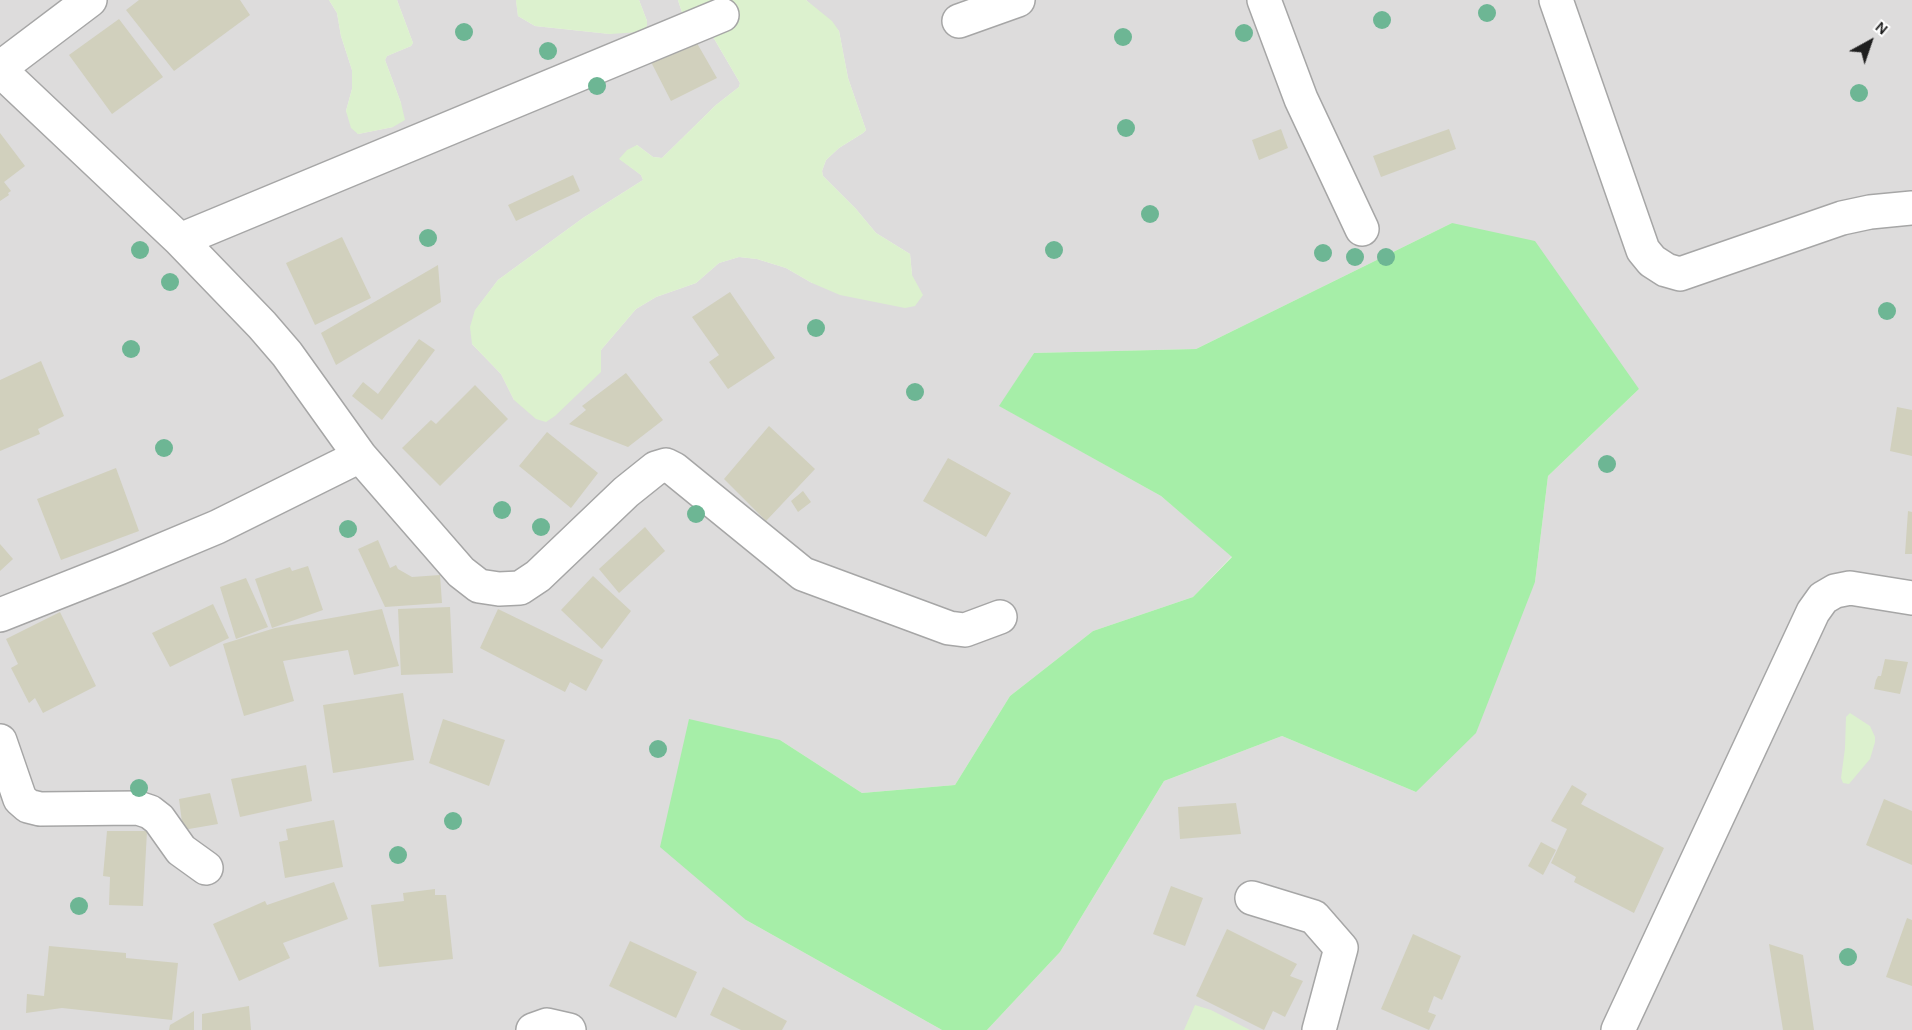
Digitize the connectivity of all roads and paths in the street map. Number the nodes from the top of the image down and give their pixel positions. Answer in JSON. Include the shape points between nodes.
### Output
{"nodes":[{"id":1,"x":90,"y":0,"type":"edge"},
{"id":2,"x":1018,"y":0,"type":"edge"},
{"id":3,"x":1264,"y":0,"type":"edge"},
{"id":4,"x":1556,"y":0,"type":"edge"},
{"id":5,"x":722,"y":15,"type":"dead end"},
{"id":6,"x":959,"y":21,"type":"dead end"},
{"id":7,"x":0,"y":69,"type":"edge"},
{"id":8,"x":1912,"y":208,"type":"edge"},
{"id":9,"x":1362,"y":229,"type":"dead end"},
{"id":10,"x":180,"y":240,"type":"junction"},
{"id":11,"x":360,"y":456,"type":"junction"},
{"id":12,"x":1912,"y":598,"type":"edge"},
{"id":13,"x":0,"y":615,"type":"edge"},
{"id":14,"x":1000,"y":617,"type":"dead end"},
{"id":15,"x":0,"y":741,"type":"edge"},
{"id":16,"x":207,"y":868,"type":"dead end"},
{"id":17,"x":1252,"y":898,"type":"dead end"},
{"id":18,"x":533,"y":1030,"type":"edge"},
{"id":19,"x":569,"y":1030,"type":"edge"},
{"id":20,"x":1319,"y":1030,"type":"edge"},
{"id":21,"x":1617,"y":1030,"type":"edge"}],
"edges":[{"from":1,"to":7,"type":"street"},
{"from":2,"to":6,"type":"street"},
{"from":3,"to":9,"type":"street","via":[[1301,99]]},
{"from":4,"to":8,"type":"street","via":[[1643,250],[1666,270],[1680,274],[1842,218]]},
{"from":5,"to":10,"type":"street"},
{"from":7,"to":10,"type":"street"},
{"from":10,"to":11,"type":"street","via":[[287,354]]},
{"from":11,"to":13,"type":"street","via":[[217,526]]},
{"from":11,"to":14,"type":"street","via":[[461,572],[479,586],[520,588],[538,576],[626,492],[656,468],[666,465],[803,574],[949,628],[965,630]]},
{"from":12,"to":21,"type":"street","via":[[1850,588],[1823,598]]},
{"from":15,"to":16,"type":"street","via":[[20,799],[28,806],[138,808],[150,812],[181,850]]},
{"from":17,"to":20,"type":"street","via":[[1314,917],[1341,948]]},
{"from":18,"to":19,"type":"street","via":[[547,1025]]}]}
